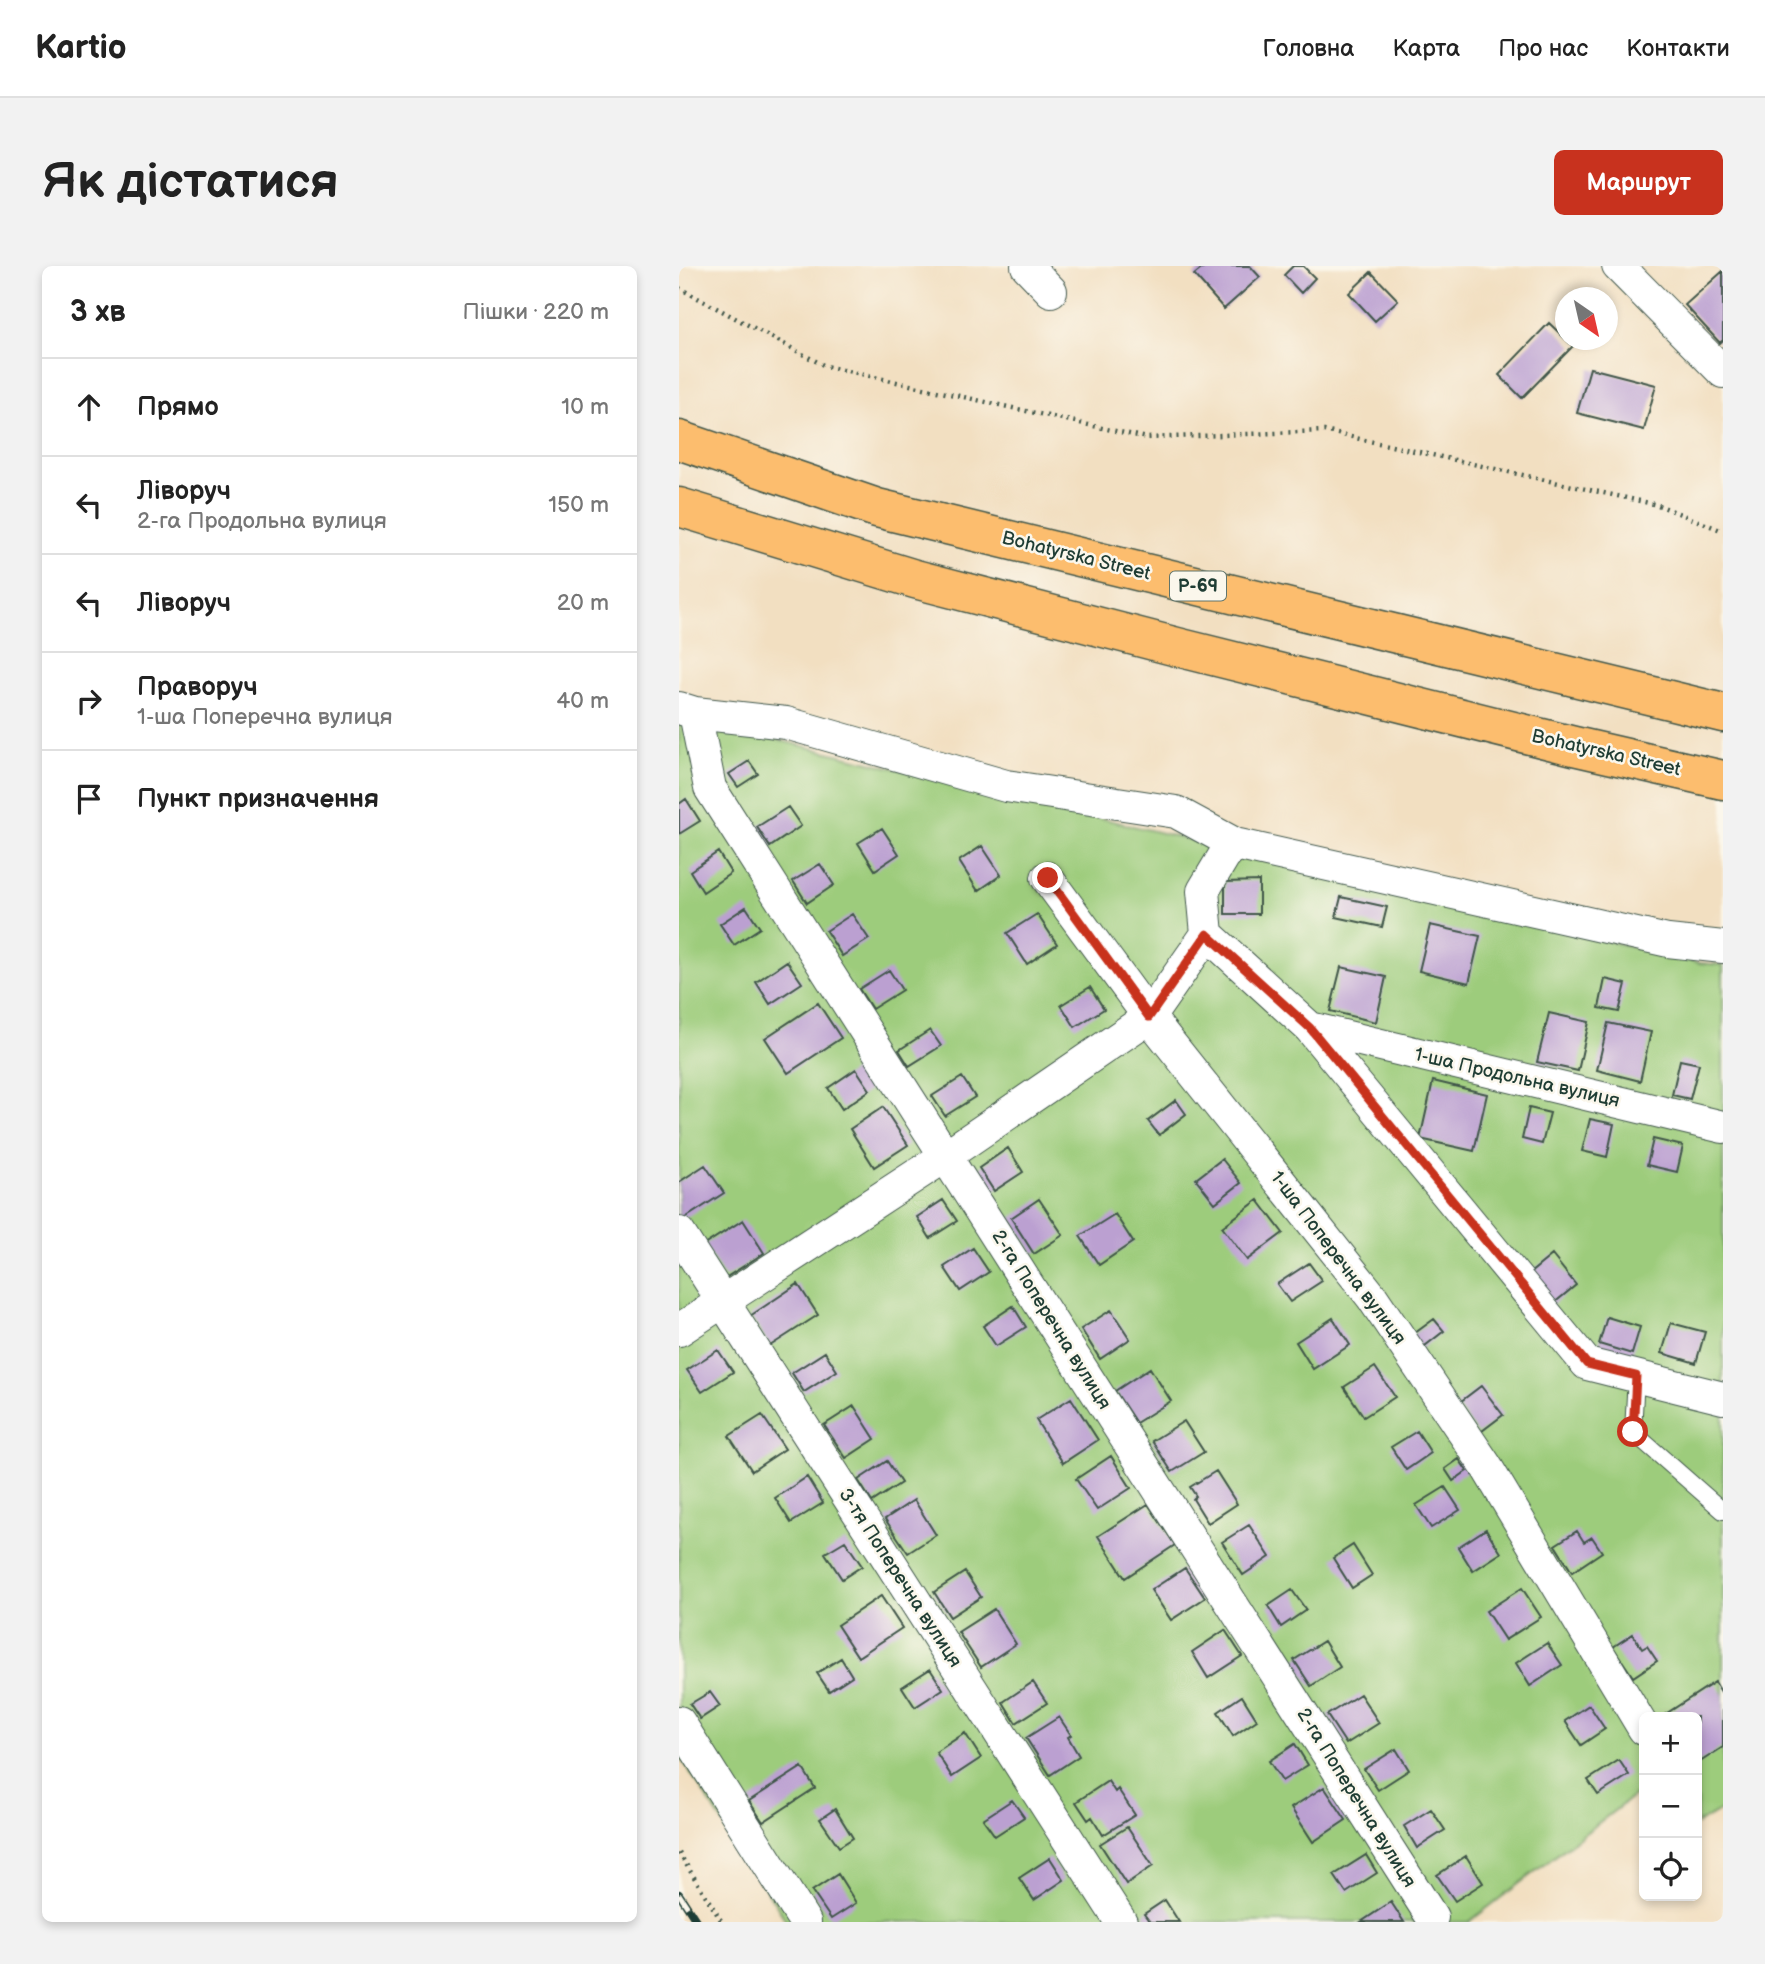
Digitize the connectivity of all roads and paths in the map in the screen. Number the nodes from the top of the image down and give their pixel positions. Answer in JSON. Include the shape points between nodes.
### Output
{"nodes":[{"id":1,"x":1027,"y":266,"type":"edge"},
{"id":2,"x":1618,"y":266,"type":"edge"},
{"id":3,"x":679,"y":288,"type":"edge"},
{"id":4,"x":1051,"y":291,"type":"dead end"},
{"id":5,"x":1723,"y":372,"type":"edge"},
{"id":6,"x":679,"y":440,"type":"edge"},
{"id":7,"x":679,"y":508,"type":"edge"},
{"id":8,"x":1723,"y":531,"type":"edge"},
{"id":9,"x":687,"y":711,"type":"edge"},
{"id":10,"x":1723,"y":713,"type":"edge"},
{"id":11,"x":1723,"y":780,"type":"edge"},
{"id":12,"x":1235,"y":844,"type":"junction"},
{"id":13,"x":1048,"y":878,"type":"dead end"},
{"id":14,"x":1207,"y":934,"type":"junction"},
{"id":15,"x":1723,"y":947,"type":"edge"},
{"id":16,"x":1149,"y":1017,"type":"junction"},
{"id":17,"x":1310,"y":1028,"type":"junction"},
{"id":18,"x":1723,"y":1127,"type":"edge"},
{"id":19,"x":947,"y":1155,"type":"junction"},
{"id":20,"x":679,"y":1233,"type":"edge"},
{"id":21,"x":723,"y":1302,"type":"junction"},
{"id":22,"x":679,"y":1330,"type":"edge"},
{"id":23,"x":1636,"y":1376,"type":"junction"},
{"id":24,"x":1723,"y":1398,"type":"edge"},
{"id":25,"x":1723,"y":1511,"type":"edge"},
{"id":26,"x":1639,"y":1721,"type":"edge"},
{"id":27,"x":679,"y":1722,"type":"edge"},
{"id":28,"x":679,"y":1853,"type":"edge"},
{"id":29,"x":1432,"y":1917,"type":"dead end"},
{"id":30,"x":722,"y":1922,"type":"edge"},
{"id":31,"x":805,"y":1922,"type":"edge"},
{"id":32,"x":1121,"y":1922,"type":"edge"}],
"edges":[{"from":1,"to":4,"type":"street"},
{"from":2,"to":5,"type":"street"},
{"from":3,"to":8,"type":"path","via":[[825,366],[1147,438],[1324,431],[1658,505]]},
{"from":6,"to":10,"type":"main road","name":"Bohatyrska Street","number":"Р-69","via":[[877,508]]},
{"from":7,"to":11,"type":"main road","name":"Bohatyrska Street","via":[[995,600]]},
{"from":9,"to":12,"type":"street","via":[[786,723],[1006,786],[1176,812]]},
{"from":9,"to":19,"type":"street","name":"2-га Поперечна вулиця","via":[[710,788]]},
{"from":12,"to":14,"type":"street","via":[[1203,891]]},
{"from":12,"to":15,"type":"street","via":[[1668,941]]},
{"from":13,"to":16,"type":"street","name":"1-ша Поперечна вулиця"},
{"from":14,"to":16,"type":"street"},
{"from":14,"to":17,"type":"street"},
{"from":16,"to":19,"type":"street"},
{"from":16,"to":26,"type":"street","name":"1-ша Поперечна вулиця","via":[[1372,1297],[1486,1466]]},
{"from":17,"to":18,"type":"street","name":"1-ша Продольна вулиця"},
{"from":17,"to":23,"type":"street","via":[[1587,1364]]},
{"from":19,"to":21,"type":"street"},
{"from":19,"to":29,"type":"street","name":"2-га Поперечна вулиця"},
{"from":20,"to":21,"type":"street","name":"3-тя Поперечна вулиця"},
{"from":21,"to":22,"type":"street"},
{"from":21,"to":32,"type":"street","name":"3-тя Поперечна вулиця"},
{"from":23,"to":24,"type":"street"},
{"from":23,"to":25,"type":"lane","via":[[1633,1432]]},
{"from":27,"to":31,"type":"street"},
{"from":28,"to":30,"type":"path"}]}
